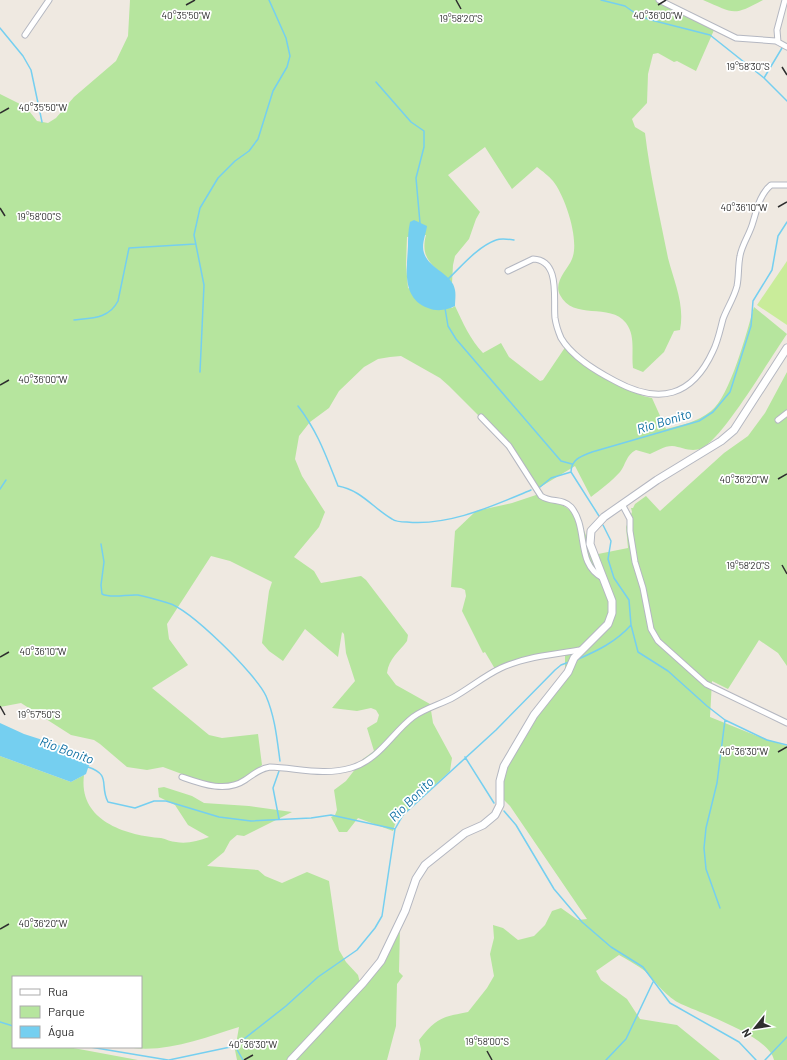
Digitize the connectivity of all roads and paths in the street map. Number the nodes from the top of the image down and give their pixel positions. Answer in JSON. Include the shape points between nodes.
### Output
{"nodes":[{"id":1,"x":49,"y":0,"type":"edge"},
{"id":2,"x":659,"y":0,"type":"edge"},
{"id":3,"x":785,"y":0,"type":"edge"},
{"id":4,"x":25,"y":34,"type":"dead end"},
{"id":5,"x":778,"y":42,"type":"junction"},
{"id":6,"x":787,"y":47,"type":"edge"},
{"id":7,"x":787,"y":185,"type":"edge"},
{"id":8,"x":508,"y":272,"type":"dead end"},
{"id":9,"x":787,"y":348,"type":"edge"},
{"id":10,"x":787,"y":413,"type":"edge"},
{"id":11,"x":482,"y":417,"type":"dead end"},
{"id":12,"x":778,"y":420,"type":"dead end"},
{"id":13,"x":622,"y":504,"type":"junction"},
{"id":14,"x":603,"y":578,"type":"junction"},
{"id":15,"x":580,"y":650,"type":"junction"},
{"id":16,"x":787,"y":723,"type":"edge"},
{"id":17,"x":182,"y":777,"type":"dead end"},
{"id":18,"x":291,"y":1060,"type":"edge"}],
"edges":[{"from":1,"to":4,"type":"street"},
{"from":2,"to":5,"type":"street","via":[[736,38]]},
{"from":3,"to":5,"type":"street","via":[[777,30]]},
{"from":5,"to":6,"type":"street"},
{"from":7,"to":8,"type":"street","via":[[771,185],[760,200],[740,256],[736,290],[724,316],[714,351],[693,382],[676,391],[662,394],[644,393],[618,383],[592,367],[570,350],[560,336],[555,320],[554,283],[547,267],[533,259]]},
{"from":9,"to":13,"type":"street","via":[[734,430],[721,441]]},
{"from":10,"to":12,"type":"street"},
{"from":11,"to":14,"type":"street","via":[[509,446],[541,496],[546,500],[565,502],[571,507],[581,525],[587,559],[593,572]]},
{"from":13,"to":14,"type":"street","via":[[604,517],[591,531],[590,544]]},
{"from":13,"to":16,"type":"street","via":[[630,518],[635,562],[652,629],[658,641],[706,684]]},
{"from":14,"to":15,"type":"street","via":[[612,601],[610,619],[604,629]]},
{"from":15,"to":17,"type":"street","via":[[500,668],[455,697],[415,715],[373,756],[362,764],[350,768],[316,772],[262,768],[239,783],[219,787]]},
{"from":15,"to":18,"type":"street","via":[[568,672],[534,715],[504,766],[500,781],[500,805],[495,815],[483,826],[459,837],[426,864],[416,879],[405,911],[381,961],[364,984]]}]}
